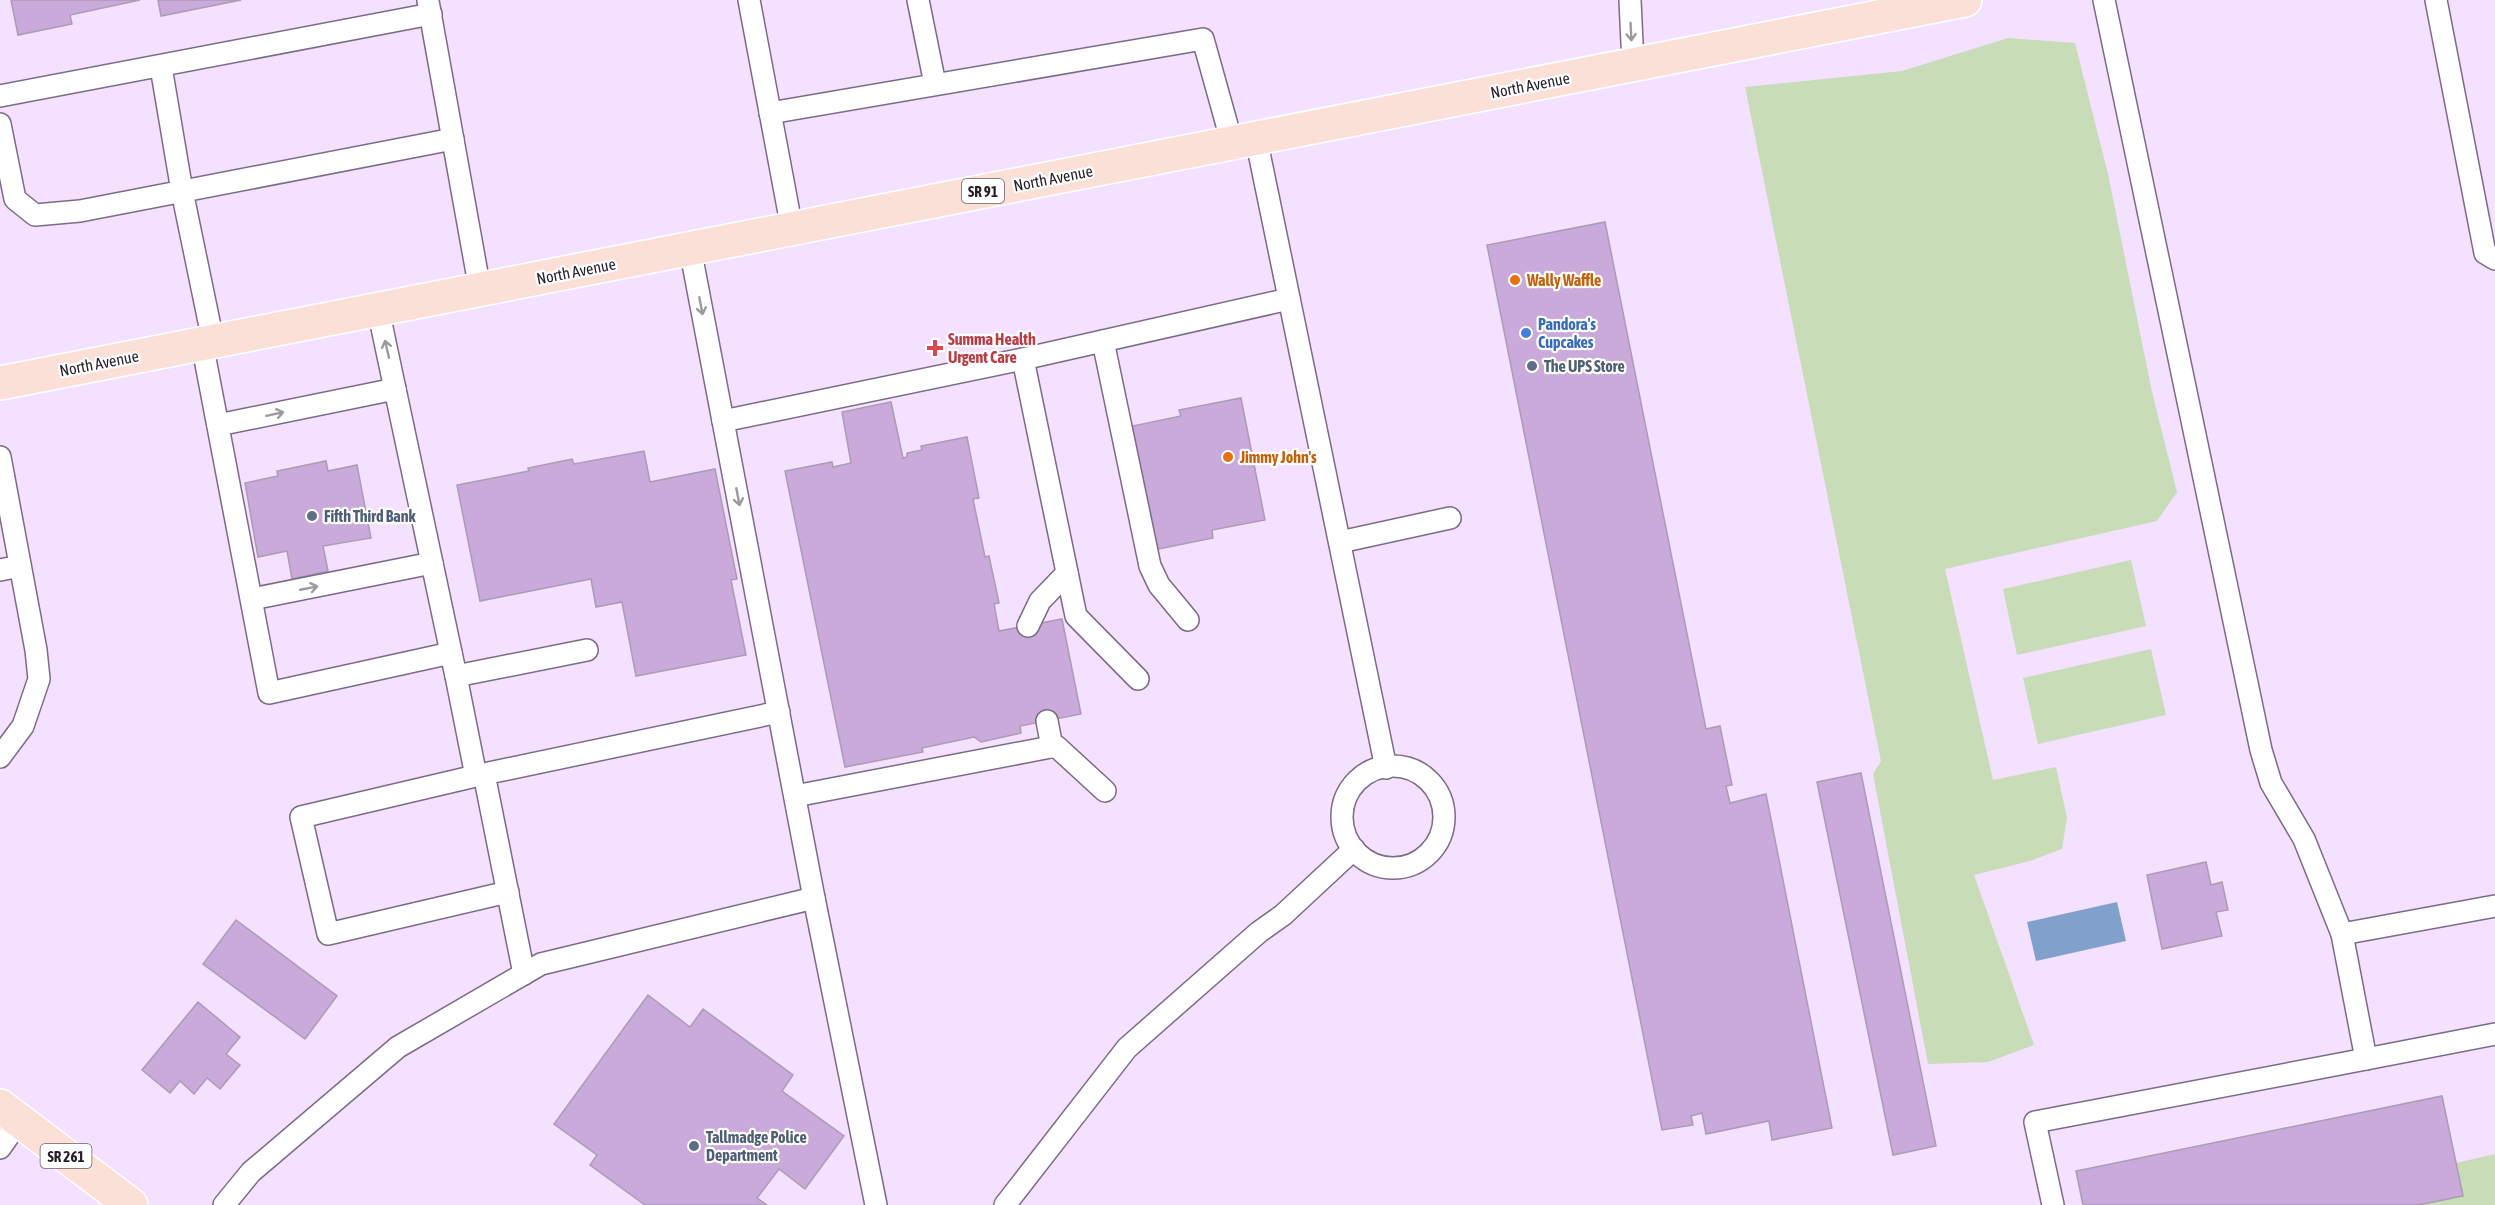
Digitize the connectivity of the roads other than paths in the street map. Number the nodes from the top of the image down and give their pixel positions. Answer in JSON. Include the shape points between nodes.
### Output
{"nodes":[{"id":1,"x":749,"y":0,"type":"edge"},
{"id":2,"x":918,"y":0,"type":"edge"},
{"id":3,"x":1630,"y":0,"type":"edge"},
{"id":4,"x":1965,"y":0,"type":"edge"},
{"id":5,"x":2104,"y":0,"type":"edge"},
{"id":6,"x":2436,"y":0,"type":"edge"},
{"id":7,"x":429,"y":7,"type":"edge"},
{"id":8,"x":1633,"y":65,"type":"junction"},
{"id":9,"x":161,"y":67,"type":"junction"},
{"id":10,"x":935,"y":84,"type":"junction"},
{"id":11,"x":0,"y":96,"type":"edge"},
{"id":12,"x":770,"y":113,"type":"junction"},
{"id":13,"x":0,"y":124,"type":"edge"},
{"id":14,"x":453,"y":139,"type":"junction"},
{"id":15,"x":1244,"y":141,"type":"junction"},
{"id":16,"x":182,"y":191,"type":"junction"},
{"id":17,"x":792,"y":229,"type":"junction"},
{"id":18,"x":690,"y":248,"type":"junction"},
{"id":19,"x":2495,"y":260,"type":"edge"},
{"id":20,"x":480,"y":290,"type":"junction"},
{"id":21,"x":1289,"y":299,"type":"junction"},
{"id":22,"x":378,"y":309,"type":"junction"},
{"id":23,"x":1102,"y":341,"type":"junction"},
{"id":24,"x":207,"y":342,"type":"junction"},
{"id":25,"x":1023,"y":359,"type":"junction"},
{"id":26,"x":0,"y":383,"type":"edge"},
{"id":27,"x":395,"y":389,"type":"junction"},
{"id":28,"x":723,"y":420,"type":"junction"},
{"id":29,"x":218,"y":425,"type":"junction"},
{"id":30,"x":0,"y":457,"type":"edge"},
{"id":31,"x":1450,"y":518,"type":"dead end"},
{"id":32,"x":1340,"y":542,"type":"junction"},
{"id":33,"x":432,"y":563,"type":"junction"},
{"id":34,"x":10,"y":568,"type":"edge"},
{"id":35,"x":1067,"y":573,"type":"junction"},
{"id":36,"x":252,"y":599,"type":"junction"},
{"id":37,"x":1188,"y":620,"type":"dead end"},
{"id":38,"x":1028,"y":626,"type":"dead end"},
{"id":39,"x":588,"y":650,"type":"dead end"},
{"id":40,"x":451,"y":652,"type":"junction"},
{"id":41,"x":456,"y":676,"type":"junction"},
{"id":42,"x":1138,"y":679,"type":"dead end"},
{"id":43,"x":779,"y":712,"type":"junction"},
{"id":44,"x":1047,"y":721,"type":"dead end"},
{"id":45,"x":1052,"y":747,"type":"junction"},
{"id":46,"x":0,"y":757,"type":"edge"},
{"id":47,"x":1386,"y":768,"type":"junction"},
{"id":48,"x":480,"y":775,"type":"junction"},
{"id":49,"x":1105,"y":791,"type":"dead end"},
{"id":50,"x":795,"y":796,"type":"junction"},
{"id":51,"x":1354,"y":849,"type":"junction"},
{"id":52,"x":508,"y":892,"type":"junction"},
{"id":53,"x":814,"y":898,"type":"junction"},
{"id":54,"x":2495,"y":906,"type":"edge"},
{"id":55,"x":2342,"y":934,"type":"junction"},
{"id":56,"x":524,"y":974,"type":"junction"},
{"id":57,"x":2495,"y":1034,"type":"edge"},
{"id":58,"x":2366,"y":1059,"type":"junction"},
{"id":59,"x":10,"y":1114,"type":"edge"},
{"id":60,"x":0,"y":1149,"type":"edge"},
{"id":61,"x":131,"y":1205,"type":"edge"},
{"id":62,"x":224,"y":1205,"type":"edge"},
{"id":63,"x":876,"y":1205,"type":"edge"},
{"id":64,"x":1005,"y":1205,"type":"edge"},
{"id":65,"x":2053,"y":1205,"type":"edge"}],
"edges":[{"from":1,"to":12,"type":"lane"},
{"from":2,"to":10,"type":"lane"},
{"from":3,"to":8,"type":"lane","one_way":true},
{"from":4,"to":8,"type":"main road","name":"North Avenue","number":"SR 91"},
{"from":5,"to":55,"type":"lane","via":[[2261,750],[2271,783],[2304,839]]},
{"from":6,"to":19,"type":"lane","via":[[2485,253]]},
{"from":7,"to":9,"type":"lane"},
{"from":7,"to":14,"type":"lane"},
{"from":8,"to":15,"type":"main road","name":"North Avenue","number":"SR 91"},
{"from":9,"to":11,"type":"lane"},
{"from":9,"to":16,"type":"lane"},
{"from":10,"to":12,"type":"lane"},
{"from":10,"to":15,"type":"lane","via":[[1203,39]]},
{"from":12,"to":17,"type":"lane"},
{"from":13,"to":16,"type":"lane","via":[[15,199],[35,215],[80,211]]},
{"from":14,"to":16,"type":"lane"},
{"from":14,"to":20,"type":"lane"},
{"from":15,"to":17,"type":"main road","name":"North Avenue","number":"SR 91"},
{"from":15,"to":21,"type":"lane"},
{"from":16,"to":24,"type":"lane"},
{"from":17,"to":18,"type":"main road","name":"North Avenue","number":"SR 91"},
{"from":18,"to":20,"type":"main road","name":"North Avenue","number":"SR 91"},
{"from":18,"to":28,"type":"lane","one_way":true},
{"from":20,"to":22,"type":"main road","name":"North Avenue","number":"SR 91"},
{"from":21,"to":23,"type":"lane"},
{"from":21,"to":32,"type":"lane"},
{"from":22,"to":24,"type":"main road","name":"North Avenue","number":"SR 91"},
{"from":27,"to":22,"type":"lane","one_way":true},
{"from":23,"to":25,"type":"lane"},
{"from":23,"to":37,"type":"lane","via":[[1150,566],[1159,585]]},
{"from":24,"to":26,"type":"main road","name":"North Avenue","number":"SR 91"},
{"from":24,"to":29,"type":"lane"},
{"from":25,"to":28,"type":"lane"},
{"from":25,"to":35,"type":"lane"},
{"from":29,"to":27,"type":"lane","one_way":true},
{"from":27,"to":33,"type":"lane"},
{"from":28,"to":43,"type":"lane","one_way":true},
{"from":29,"to":36,"type":"lane"},
{"from":30,"to":34,"type":"lane"},
{"from":31,"to":32,"type":"lane"},
{"from":32,"to":47,"type":"lane"},
{"from":36,"to":33,"type":"lane","one_way":true},
{"from":33,"to":40,"type":"lane"},
{"from":34,"to":46,"type":"lane","via":[[36,650],[39,679],[23,726]]},
{"from":35,"to":38,"type":"lane","via":[[1040,601]]},
{"from":35,"to":42,"type":"lane","via":[[1076,616]]},
{"from":36,"to":40,"type":"lane","via":[[269,693]]},
{"from":39,"to":41,"type":"lane"},
{"from":40,"to":41,"type":"lane"},
{"from":41,"to":48,"type":"lane"},
{"from":43,"to":48,"type":"lane"},
{"from":43,"to":50,"type":"lane"},
{"from":44,"to":45,"type":"lane"},
{"from":45,"to":49,"type":"lane","via":[[1056,746]]},
{"from":45,"to":50,"type":"lane"},
{"from":47,"to":51,"type":"lane","via":[[1365,775],[1345,801],[1342,817]]},
{"from":47,"to":51,"type":"lane","via":[[1412,770],[1437,790],[1444,824],[1439,840],[1415,864],[1398,868],[1380,867]]},
{"from":48,"to":52,"type":"lane"},
{"from":48,"to":52,"type":"lane","via":[[301,817],[328,934]]},
{"from":50,"to":53,"type":"lane"},
{"from":51,"to":64,"type":"lane","via":[[1127,1048]]},
{"from":52,"to":56,"type":"lane"},
{"from":53,"to":56,"type":"lane","via":[[541,964]]},
{"from":53,"to":63,"type":"lane"},
{"from":54,"to":55,"type":"lane"},
{"from":55,"to":58,"type":"lane"},
{"from":56,"to":62,"type":"lane","via":[[398,1047],[251,1172]]},
{"from":57,"to":58,"type":"lane"},
{"from":58,"to":65,"type":"lane","via":[[2035,1122]]},
{"from":59,"to":60,"type":"lane"},
{"from":59,"to":61,"type":"main road","number":"SR 261"}]}
